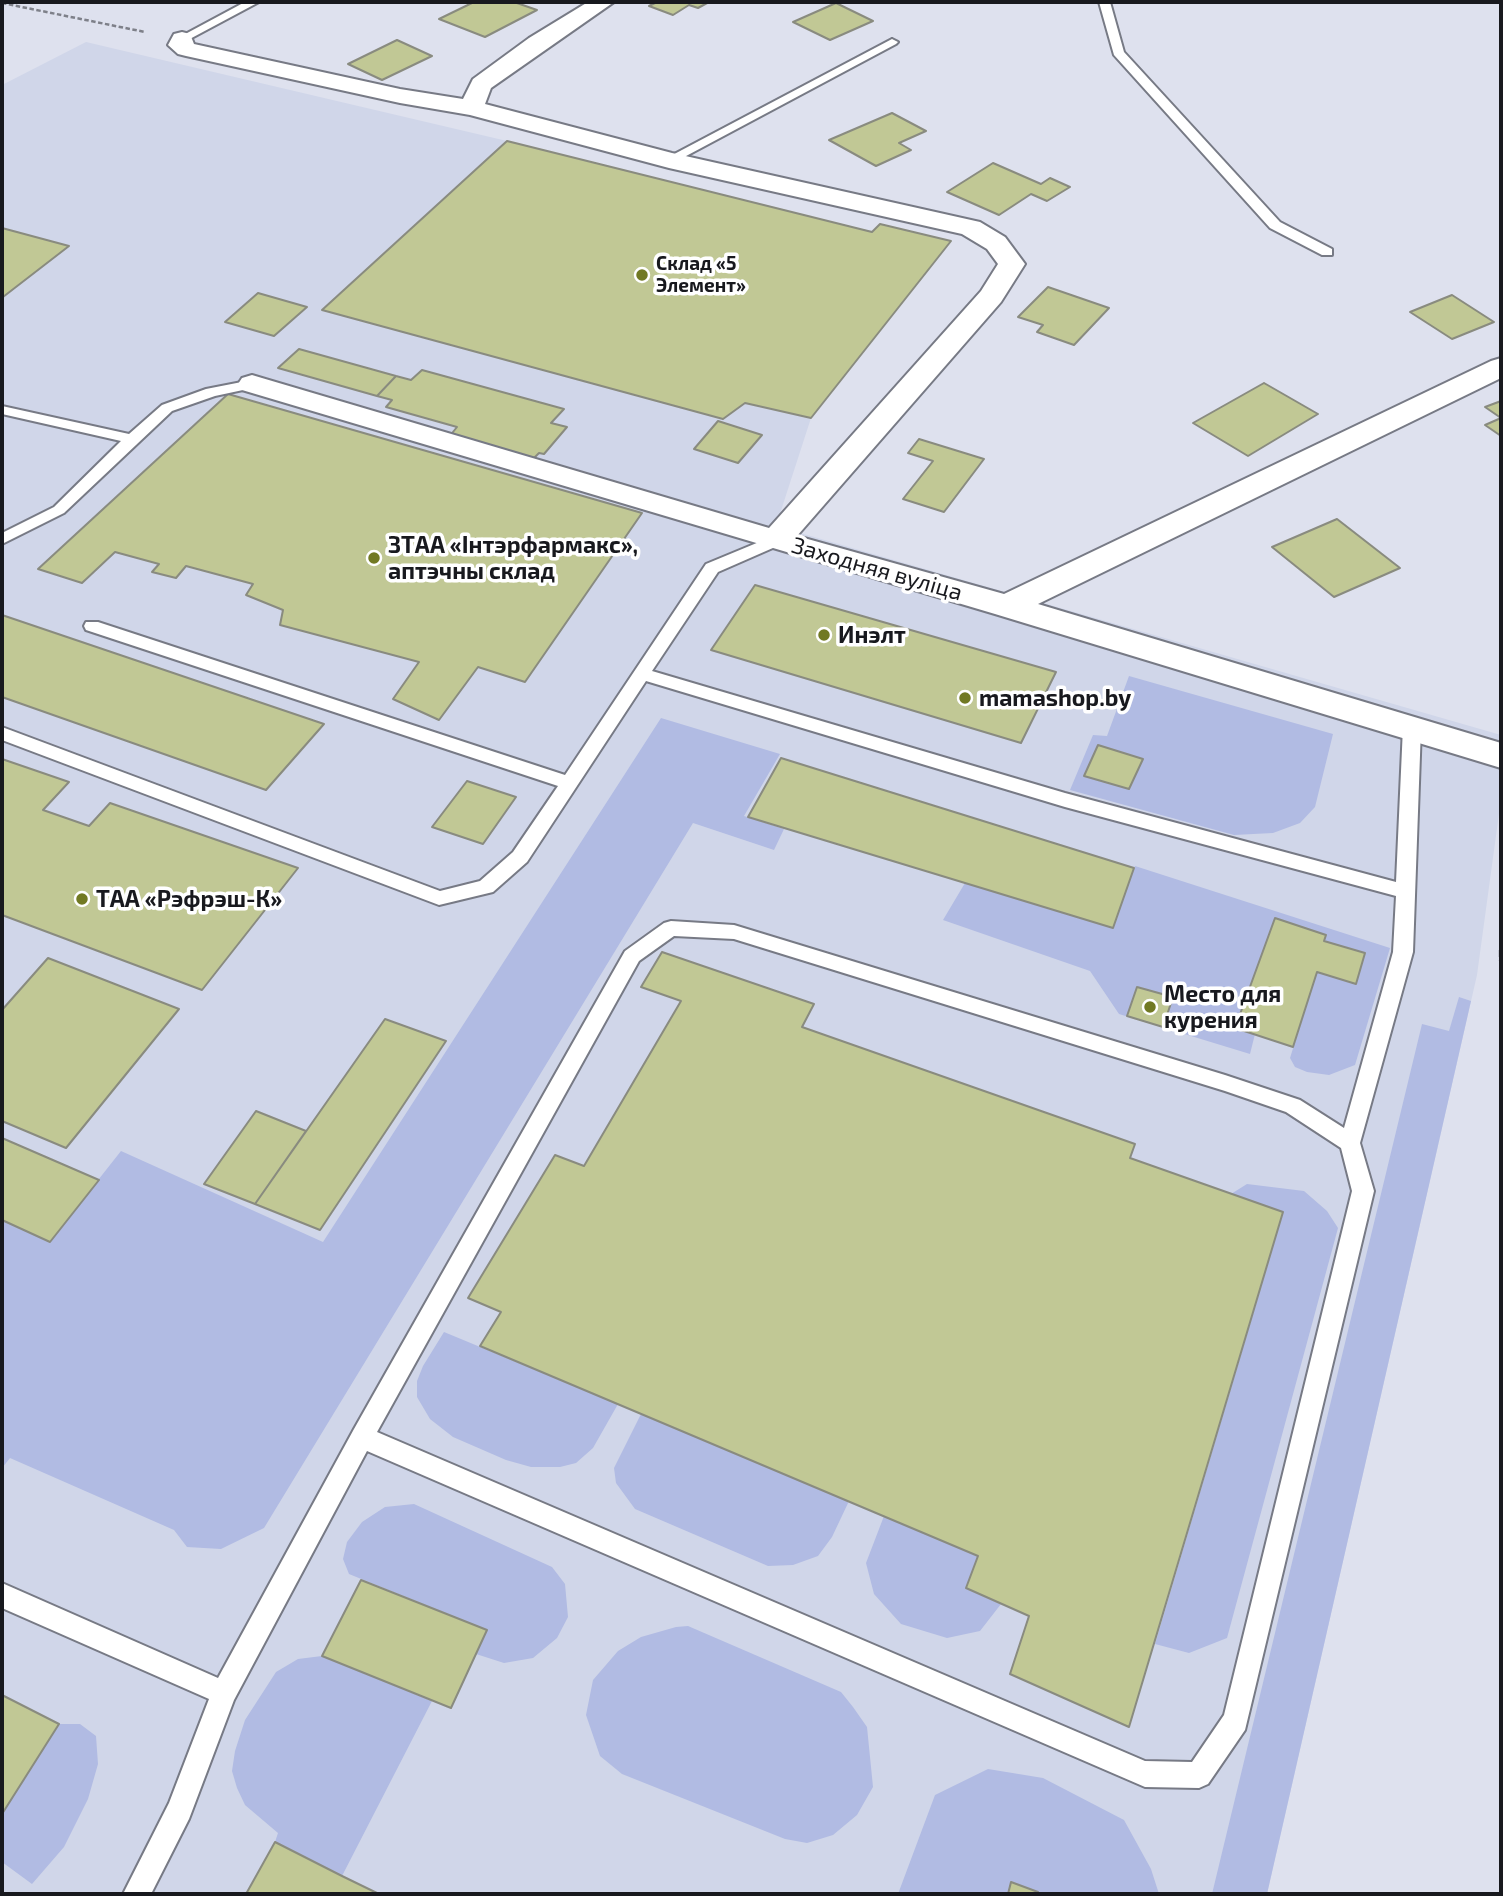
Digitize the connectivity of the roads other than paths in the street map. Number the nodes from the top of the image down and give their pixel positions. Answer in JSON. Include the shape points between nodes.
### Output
{"nodes":[{"id":1,"x":253,"y":2,"type":"edge"},
{"id":2,"x":603,"y":2,"type":"edge"},
{"id":3,"x":1104,"y":2,"type":"edge"},
{"id":4,"x":182,"y":39,"type":"joint"},
{"id":5,"x":892,"y":42,"type":"dead end"},
{"id":6,"x":471,"y":108,"type":"junction"},
{"id":7,"x":669,"y":160,"type":"junction"},
{"id":8,"x":1327,"y":252,"type":"dead end"},
{"id":9,"x":1501,"y":367,"type":"edge"},
{"id":10,"x":252,"y":384,"type":"joint"},
{"id":11,"x":2,"y":410,"type":"edge"},
{"id":12,"x":132,"y":439,"type":"junction"},
{"id":13,"x":2,"y":539,"type":"edge"},
{"id":14,"x":776,"y":540,"type":"junction"},
{"id":15,"x":1007,"y":606,"type":"junction"},
{"id":16,"x":92,"y":626,"type":"dead end"},
{"id":17,"x":641,"y":674,"type":"junction"},
{"id":18,"x":1412,"y":727,"type":"junction"},
{"id":19,"x":2,"y":733,"type":"edge"},
{"id":20,"x":1501,"y":756,"type":"edge"},
{"id":21,"x":569,"y":783,"type":"junction"},
{"id":22,"x":1405,"y":891,"type":"junction"},
{"id":23,"x":1350,"y":1143,"type":"junction"},
{"id":24,"x":362,"y":1437,"type":"junction"},
{"id":25,"x":2,"y":1595,"type":"edge"},
{"id":26,"x":224,"y":1693,"type":"junction"},
{"id":27,"x":136,"y":1894,"type":"edge"}],
"edges":[{"from":1,"to":4,"type":"lane"},
{"from":2,"to":6,"type":"street","via":[[481,84]]},
{"from":3,"to":8,"type":"lane","via":[[1118,53],[1275,225]]},
{"from":4,"to":6,"type":"street","via":[[180,45],[186,49]]},
{"from":5,"to":7,"type":"lane"},
{"from":6,"to":7,"type":"street"},
{"from":7,"to":14,"type":"street","via":[[971,228],[996,243],[1012,264],[991,296]]},
{"from":9,"to":15,"type":"street"},
{"from":10,"to":12,"type":"lane","via":[[167,408]]},
{"from":10,"to":14,"type":"street","name":"Заходняя вуліца"},
{"from":11,"to":12,"type":"lane"},
{"from":12,"to":13,"type":"lane","via":[[59,510]]},
{"from":14,"to":15,"type":"street","name":"Заходняя вуліца"},
{"from":14,"to":17,"type":"lane","via":[[712,568]]},
{"from":15,"to":18,"type":"street","name":"Заходняя вуліца"},
{"from":16,"to":21,"type":"lane"},
{"from":17,"to":21,"type":"lane"},
{"from":17,"to":22,"type":"lane","via":[[1065,800]]},
{"from":18,"to":20,"type":"street","name":"Заходняя вуліца"},
{"from":18,"to":22,"type":"lane"},
{"from":19,"to":21,"type":"lane","via":[[439,898],[486,887],[520,857]]},
{"from":22,"to":23,"type":"lane","via":[[1403,952]]},
{"from":23,"to":24,"type":"lane","via":[[1293,1106],[1225,1083],[734,932],[671,928],[632,956]]},
{"from":23,"to":24,"type":"lane","via":[[1363,1191],[1360,1205],[1236,1721],[1199,1775],[1145,1773]]},
{"from":24,"to":26,"type":"lane"},
{"from":25,"to":26,"type":"lane"},
{"from":26,"to":27,"type":"lane","via":[[180,1810]]}]}
